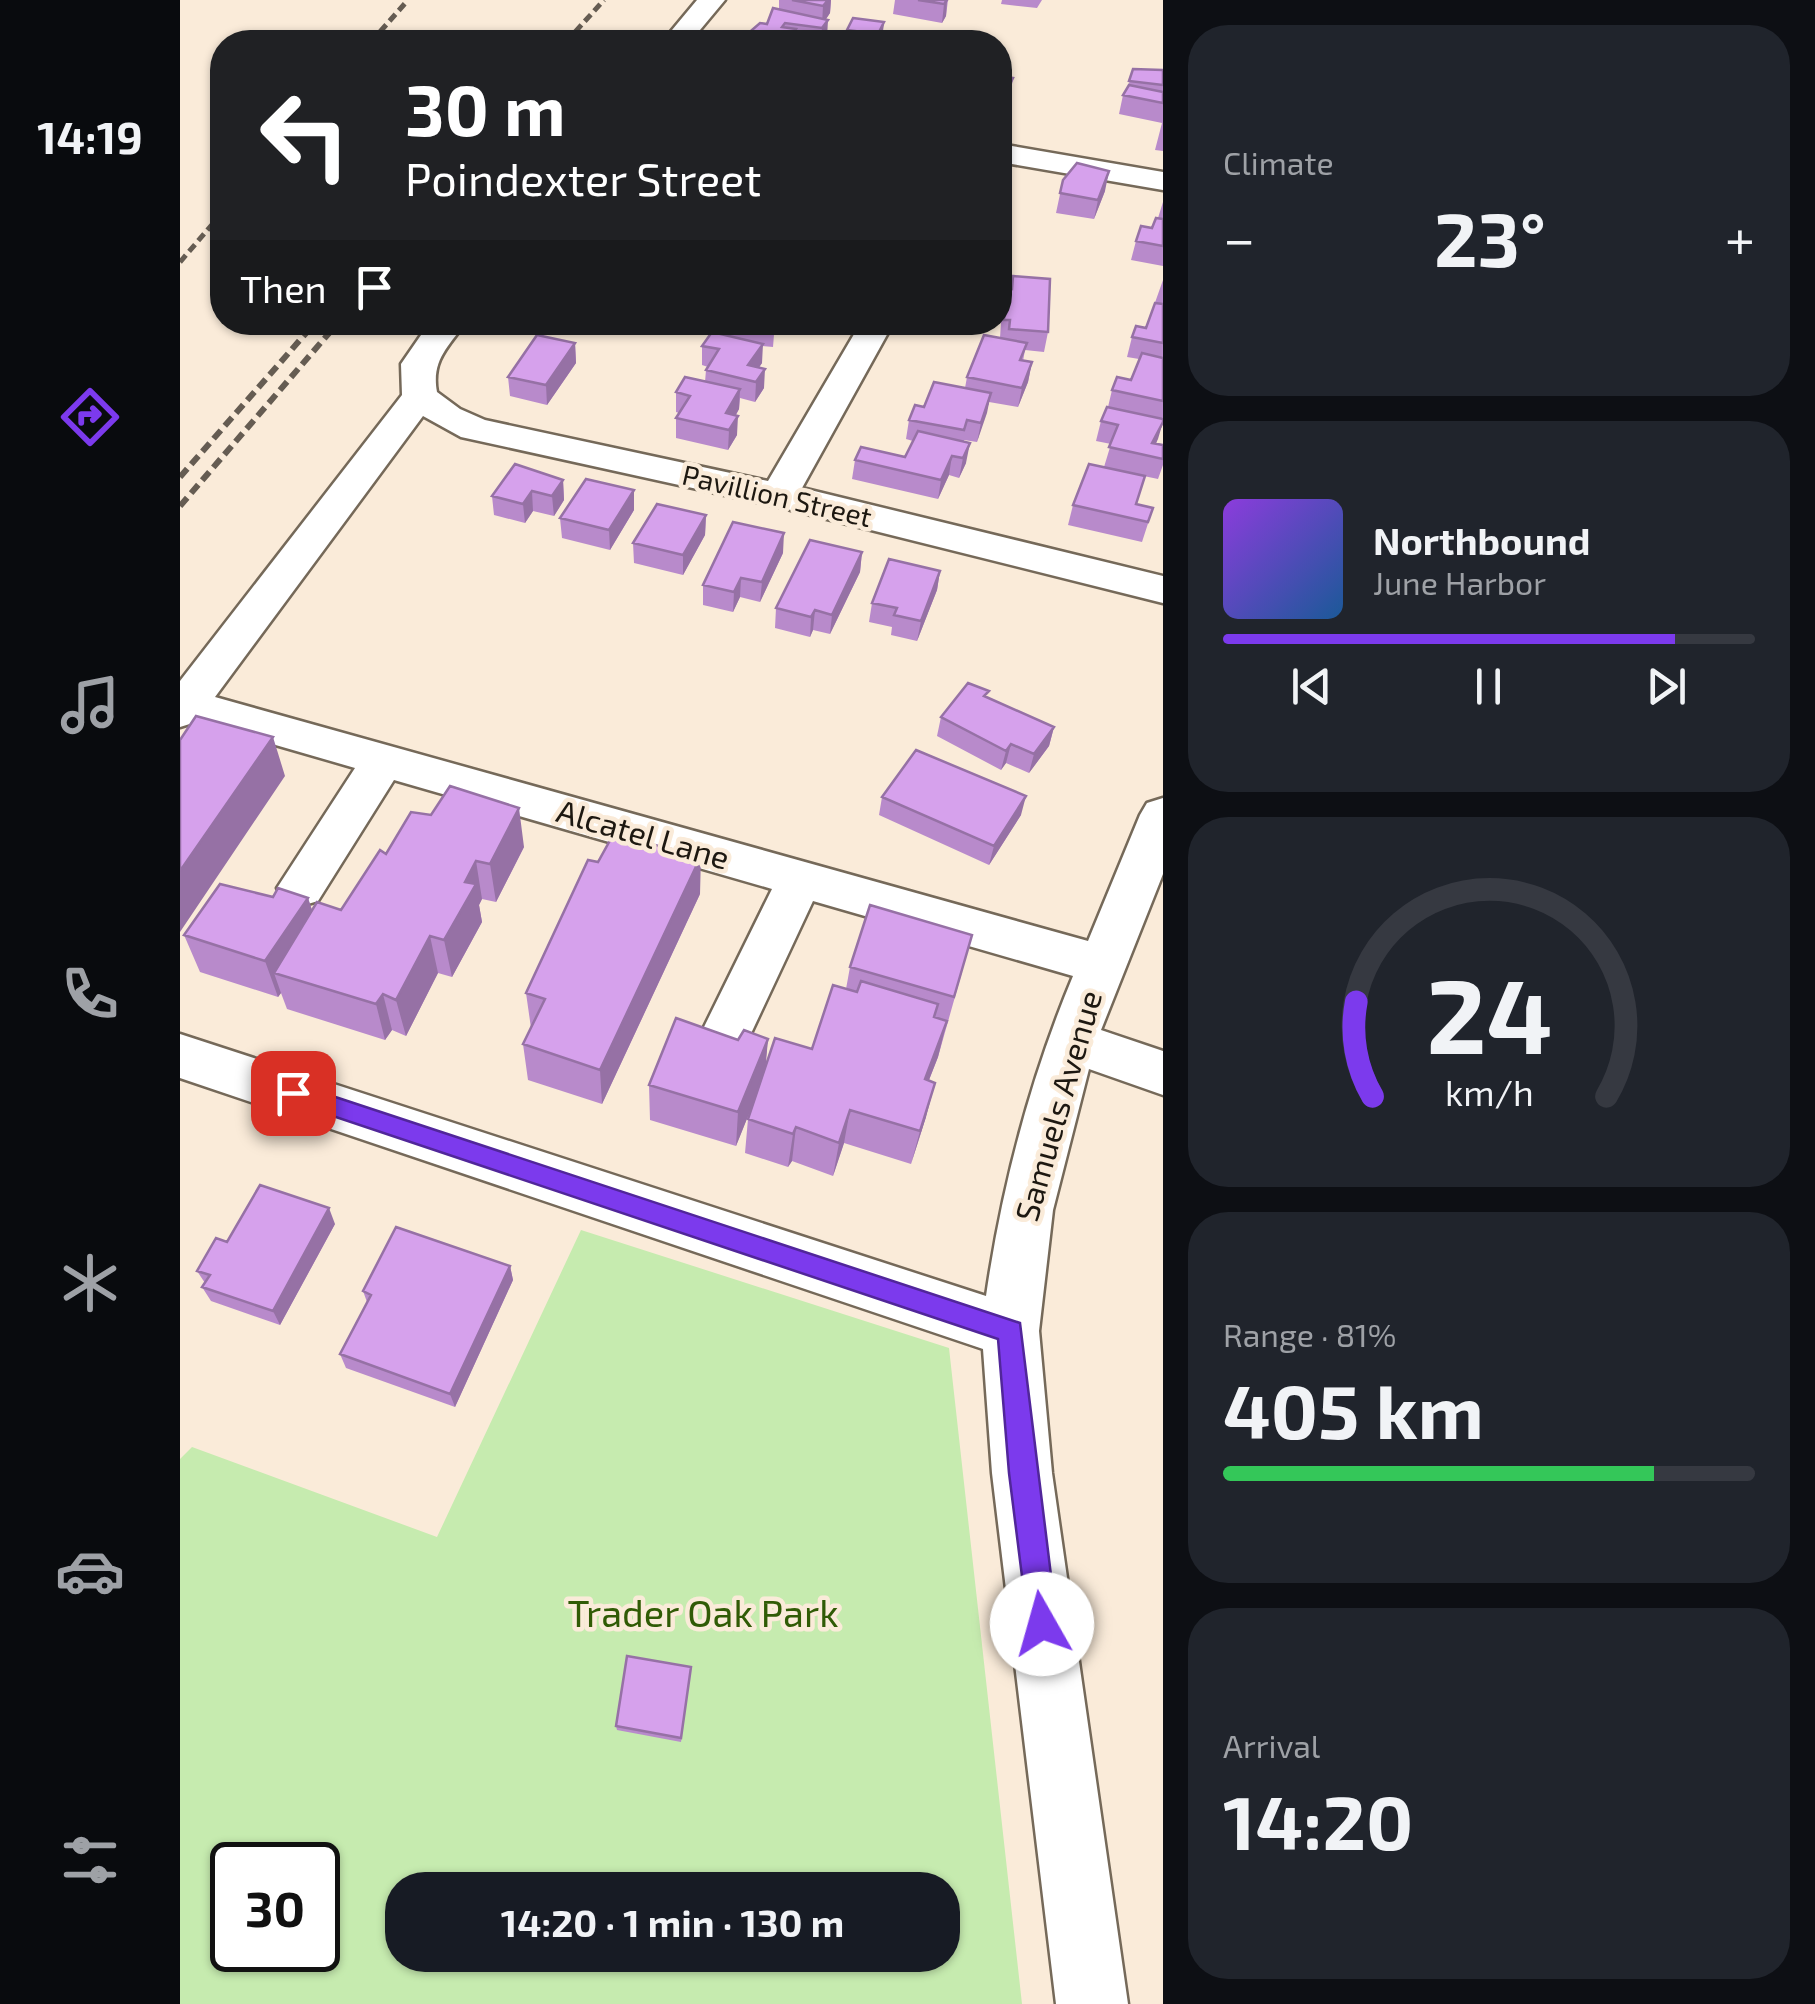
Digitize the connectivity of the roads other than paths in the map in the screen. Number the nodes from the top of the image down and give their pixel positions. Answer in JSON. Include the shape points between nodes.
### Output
{"nodes":[{"id":1,"x":711,"y":0,"type":"edge"},
{"id":2,"x":686,"y":30,"type":"edge"},
{"id":3,"x":1012,"y":155,"type":"edge"},
{"id":4,"x":1162,"y":180,"type":"edge"},
{"id":5,"x":438,"y":335,"type":"edge"},
{"id":6,"x":870,"y":335,"type":"edge"},
{"id":7,"x":417,"y":385,"type":"junction"},
{"id":8,"x":780,"y":495,"type":"junction"},
{"id":9,"x":1162,"y":590,"type":"edge"},
{"id":10,"x":183,"y":708,"type":"edge"},
{"id":11,"x":383,"y":761,"type":"junction"},
{"id":12,"x":1162,"y":814,"type":"edge"},
{"id":13,"x":800,"y":879,"type":"junction"},
{"id":14,"x":300,"y":888,"type":"dead end"},
{"id":15,"x":1100,"y":964,"type":"junction"},
{"id":16,"x":728,"y":1028,"type":"dead end"},
{"id":17,"x":1071,"y":1041,"type":"junction"},
{"id":18,"x":180,"y":1056,"type":"edge"},
{"id":19,"x":1162,"y":1074,"type":"edge"},
{"id":20,"x":1010,"y":1331,"type":"junction"},
{"id":21,"x":1092,"y":2004,"type":"edge"}],
"edges":[{"from":1,"to":2,"type":"street"},
{"from":3,"to":4,"type":"street"},
{"from":5,"to":7,"type":"street","via":[[418,360]]},
{"from":6,"to":8,"type":"street"},
{"from":7,"to":8,"type":"street","name":"Pavillion Street","via":[[447,417],[474,429]]},
{"from":7,"to":10,"type":"street"},
{"from":8,"to":9,"type":"street","name":"Pavillion Street"},
{"from":10,"to":11,"type":"street","name":"Alcatel Lane"},
{"from":11,"to":13,"type":"street","name":"Alcatel Lane"},
{"from":11,"to":14,"type":"street"},
{"from":12,"to":15,"type":"street","name":"Samuels Avenue"},
{"from":13,"to":15,"type":"street","name":"Alcatel Lane"},
{"from":13,"to":16,"type":"street"},
{"from":15,"to":17,"type":"street","name":"Samuels Avenue"},
{"from":17,"to":19,"type":"street"},
{"from":17,"to":20,"type":"street","name":"Samuels Avenue","via":[[1026,1210]]},
{"from":18,"to":20,"type":"street"},
{"from":20,"to":21,"type":"street","name":"Samuels Avenue","via":[[1022,1473]]}]}
